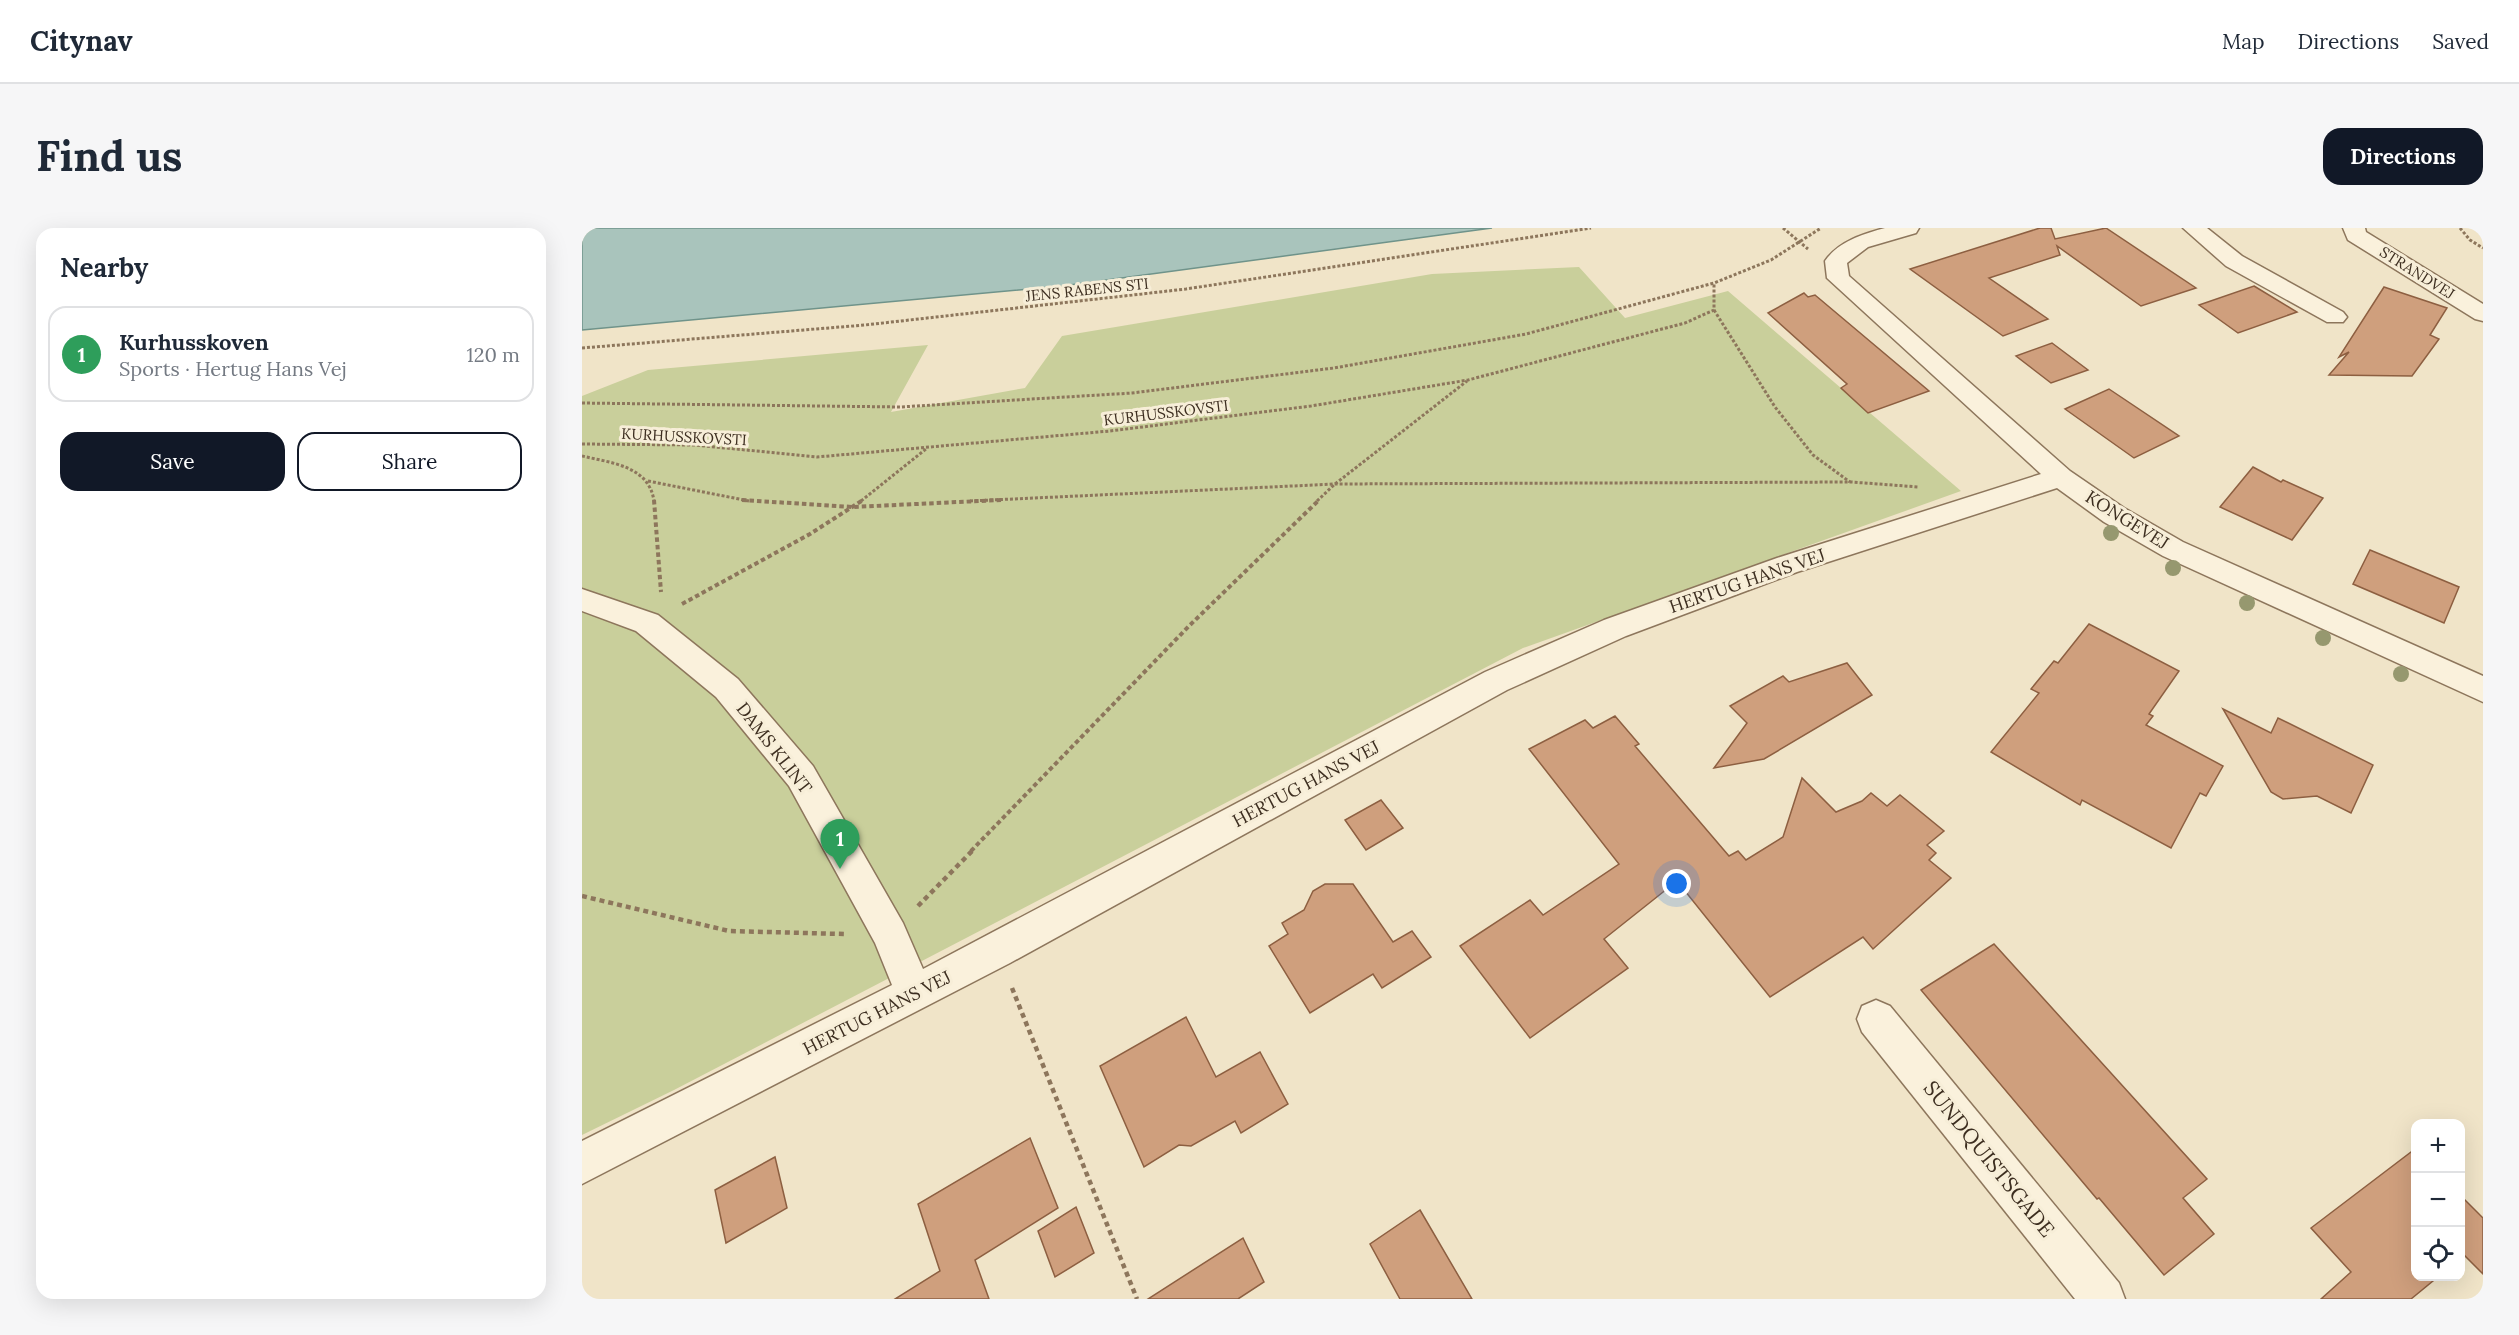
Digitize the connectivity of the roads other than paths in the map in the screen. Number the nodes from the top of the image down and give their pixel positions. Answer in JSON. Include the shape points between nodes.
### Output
{"nodes":[{"id":1,"x":1908,"y":228,"type":"edge"},
{"id":2,"x":2194,"y":228,"type":"edge"},
{"id":3,"x":2354,"y":228,"type":"edge"},
{"id":4,"x":2483,"y":314,"type":"edge"},
{"id":5,"x":2335,"y":317,"type":"dead end"},
{"id":6,"x":2061,"y":477,"type":"junction"},
{"id":7,"x":582,"y":600,"type":"edge"},
{"id":8,"x":2483,"y":690,"type":"edge"},
{"id":9,"x":915,"y":994,"type":"junction"},
{"id":10,"x":1876,"y":1019,"type":"dead end"},
{"id":11,"x":582,"y":1163,"type":"edge"},
{"id":12,"x":2103,"y":1299,"type":"edge"}],
"edges":[{"from":1,"to":6,"type":"street","name":"KONGEVEJ","via":[[1860,242],[1836,261],[1838,278]]},
{"from":2,"to":5,"type":"street","via":[[2234,261]]},
{"from":3,"to":4,"type":"street","name":"STRANDVEJ","via":[[2356,234]]},
{"from":6,"to":8,"type":"street","name":"KONGEVEJ","via":[[2114,515],[2173,549]]},
{"from":6,"to":9,"type":"street","name":"HERTUG HANS VEJ","via":[[1787,565],[1604,633],[1496,681]]},
{"from":7,"to":9,"type":"street","name":"DAMS KLINT","via":[[647,623],[727,688],[801,776],[890,934]]},
{"from":9,"to":11,"type":"street","name":"HERTUG HANS VEJ"},
{"from":10,"to":12,"type":"street","name":"SUNDQUISTSGADE"}]}
